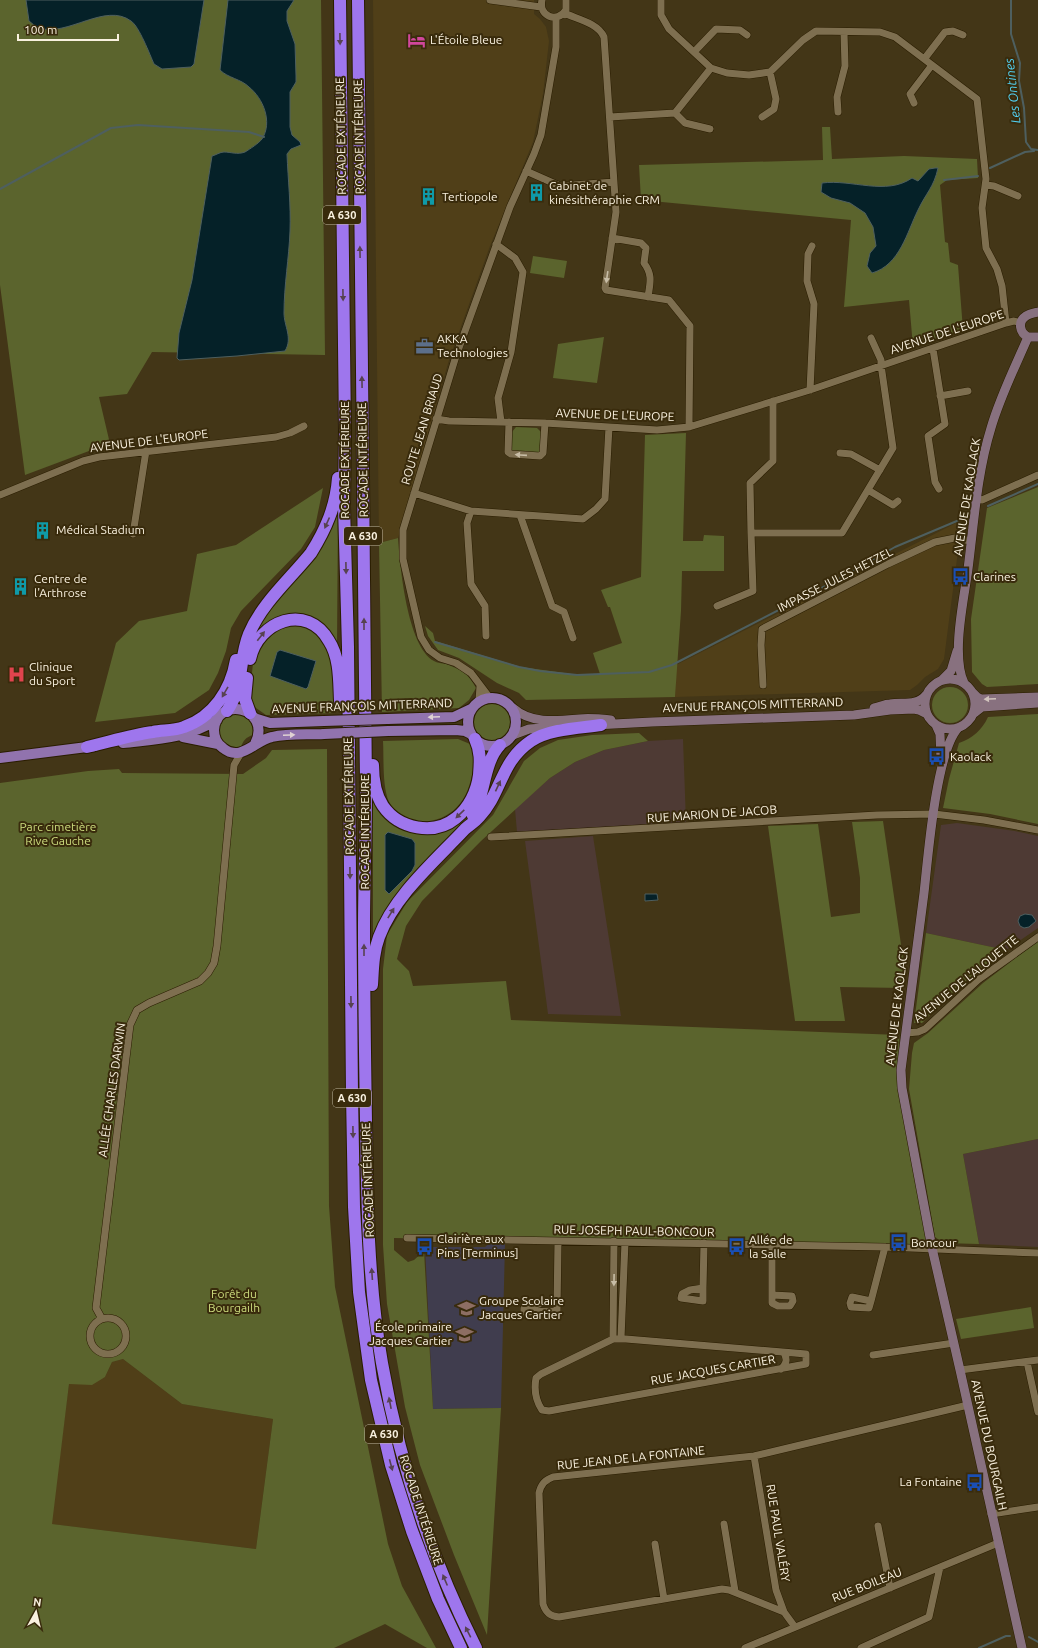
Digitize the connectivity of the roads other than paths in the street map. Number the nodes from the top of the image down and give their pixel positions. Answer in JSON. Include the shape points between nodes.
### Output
{"nodes":[{"id":1,"x":340,"y":0,"type":"edge"},
{"id":2,"x":358,"y":0,"type":"edge"},
{"id":3,"x":490,"y":0,"type":"edge"},
{"id":4,"x":566,"y":0,"type":"edge"},
{"id":5,"x":661,"y":0,"type":"edge"},
{"id":6,"x":542,"y":3,"type":"edge"},
{"id":7,"x":564,"y":13,"type":"junction"},
{"id":8,"x":556,"y":18,"type":"junction"},
{"id":9,"x":844,"y":32,"type":"junction"},
{"id":10,"x":747,"y":35,"type":"dead end"},
{"id":11,"x":963,"y":35,"type":"dead end"},
{"id":12,"x":695,"y":52,"type":"junction"},
{"id":13,"x":925,"y":58,"type":"junction"},
{"id":14,"x":932,"y":65,"type":"junction"},
{"id":15,"x":711,"y":68,"type":"junction"},
{"id":16,"x":770,"y":72,"type":"junction"},
{"id":17,"x":914,"y":103,"type":"dead end"},
{"id":18,"x":838,"y":112,"type":"dead end"},
{"id":19,"x":675,"y":113,"type":"junction"},
{"id":20,"x":610,"y":117,"type":"junction"},
{"id":21,"x":762,"y":117,"type":"dead end"},
{"id":22,"x":710,"y":129,"type":"dead end"},
{"id":23,"x":526,"y":171,"type":"junction"},
{"id":24,"x":614,"y":182,"type":"junction"},
{"id":25,"x":986,"y":185,"type":"junction"},
{"id":26,"x":1018,"y":196,"type":"dead end"},
{"id":27,"x":612,"y":238,"type":"junction"},
{"id":28,"x":496,"y":244,"type":"junction"},
{"id":29,"x":812,"y":246,"type":"dead end"},
{"id":30,"x":648,"y":296,"type":"junction"},
{"id":31,"x":1036,"y":314,"type":"edge"},
{"id":32,"x":1006,"y":323,"type":"junction"},
{"id":33,"x":1020,"y":323,"type":"junction"},
{"id":34,"x":1038,"y":337,"type":"edge"},
{"id":35,"x":872,"y":338,"type":"dead end"},
{"id":36,"x":1028,"y":338,"type":"junction"},
{"id":37,"x":933,"y":349,"type":"junction"},
{"id":38,"x":880,"y":366,"type":"junction"},
{"id":39,"x":810,"y":390,"type":"junction"},
{"id":40,"x":968,"y":392,"type":"dead end"},
{"id":41,"x":940,"y":396,"type":"junction"},
{"id":42,"x":773,"y":401,"type":"junction"},
{"id":43,"x":436,"y":419,"type":"junction"},
{"id":44,"x":501,"y":422,"type":"junction"},
{"id":45,"x":509,"y":422,"type":"junction"},
{"id":46,"x":545,"y":423,"type":"junction"},
{"id":47,"x":304,"y":426,"type":"dead end"},
{"id":48,"x":609,"y":427,"type":"junction"},
{"id":49,"x":689,"y":427,"type":"junction"},
{"id":50,"x":345,"y":431,"type":"junction"},
{"id":51,"x":146,"y":451,"type":"junction"},
{"id":52,"x":840,"y":453,"type":"dead end"},
{"id":53,"x":880,"y":470,"type":"junction"},
{"id":54,"x":1038,"y":475,"type":"edge"},
{"id":55,"x":939,"y":489,"type":"dead end"},
{"id":56,"x":868,"y":490,"type":"junction"},
{"id":57,"x":414,"y":493,"type":"junction"},
{"id":58,"x":0,"y":495,"type":"edge"},
{"id":59,"x":977,"y":499,"type":"junction"},
{"id":60,"x":898,"y":501,"type":"dead end"},
{"id":61,"x":471,"y":511,"type":"junction"},
{"id":62,"x":520,"y":515,"type":"junction"},
{"id":63,"x":751,"y":533,"type":"junction"},
{"id":64,"x":133,"y":534,"type":"dead end"},
{"id":65,"x":971,"y":541,"type":"junction"},
{"id":66,"x":274,"y":598,"type":"junction"},
{"id":67,"x":717,"y":606,"type":"dead end"},
{"id":68,"x":486,"y":636,"type":"dead end"},
{"id":69,"x":573,"y":638,"type":"dead end"},
{"id":70,"x":959,"y":643,"type":"junction"},
{"id":71,"x":364,"y":648,"type":"junction"},
{"id":72,"x":942,"y":680,"type":"junction"},
{"id":73,"x":964,"y":683,"type":"junction"},
{"id":74,"x":762,"y":685,"type":"dead end"},
{"id":75,"x":480,"y":686,"type":"junction"},
{"id":76,"x":972,"y":692,"type":"junction"},
{"id":77,"x":926,"y":695,"type":"junction"},
{"id":78,"x":1038,"y":697,"type":"edge"},
{"id":79,"x":490,"y":698,"type":"junction"},
{"id":80,"x":479,"y":701,"type":"junction"},
{"id":81,"x":1038,"y":704,"type":"edge"},
{"id":82,"x":513,"y":708,"type":"junction"},
{"id":83,"x":471,"y":710,"type":"junction"},
{"id":84,"x":227,"y":711,"type":"junction"},
{"id":85,"x":854,"y":714,"type":"junction"},
{"id":86,"x":927,"y":714,"type":"junction"},
{"id":87,"x":973,"y":714,"type":"junction"},
{"id":88,"x":252,"y":716,"type":"junction"},
{"id":89,"x":217,"y":720,"type":"junction"},
{"id":90,"x":652,"y":722,"type":"junction"},
{"id":91,"x":601,"y":725,"type":"junction"},
{"id":92,"x":936,"y":725,"type":"junction"},
{"id":93,"x":958,"y":728,"type":"junction"},
{"id":94,"x":513,"y":735,"type":"junction"},
{"id":95,"x":181,"y":736,"type":"junction"},
{"id":96,"x":348,"y":736,"type":"junction"},
{"id":97,"x":473,"y":737,"type":"junction"},
{"id":98,"x":218,"y":744,"type":"junction"},
{"id":99,"x":255,"y":744,"type":"junction"},
{"id":100,"x":500,"y":745,"type":"junction"},
{"id":101,"x":87,"y":747,"type":"junction"},
{"id":102,"x":228,"y":752,"type":"junction"},
{"id":103,"x":241,"y":753,"type":"junction"},
{"id":104,"x":0,"y":758,"type":"edge"},
{"id":105,"x":234,"y":765,"type":"junction"},
{"id":106,"x":942,"y":766,"type":"junction"},
{"id":107,"x":934,"y":814,"type":"junction"},
{"id":108,"x":466,"y":828,"type":"junction"},
{"id":109,"x":1038,"y":830,"type":"edge"},
{"id":110,"x":491,"y":837,"type":"dead end"},
{"id":111,"x":1038,"y":937,"type":"edge"},
{"id":112,"x":906,"y":1033,"type":"junction"},
{"id":113,"x":365,"y":1072,"type":"junction"},
{"id":114,"x":407,"y":1238,"type":"dead end"},
{"id":115,"x":558,"y":1241,"type":"junction"},
{"id":116,"x":614,"y":1241,"type":"junction"},
{"id":117,"x":625,"y":1242,"type":"junction"},
{"id":118,"x":704,"y":1243,"type":"junction"},
{"id":119,"x":772,"y":1244,"type":"junction"},
{"id":120,"x":885,"y":1247,"type":"junction"},
{"id":121,"x":932,"y":1248,"type":"junction"},
{"id":122,"x":1038,"y":1253,"type":"edge"},
{"id":123,"x":703,"y":1288,"type":"dead end"},
{"id":124,"x":772,"y":1294,"type":"dead end"},
{"id":125,"x":557,"y":1299,"type":"dead end"},
{"id":126,"x":871,"y":1301,"type":"dead end"},
{"id":127,"x":102,"y":1319,"type":"junction"},
{"id":128,"x":617,"y":1339,"type":"junction"},
{"id":129,"x":954,"y":1343,"type":"junction"},
{"id":130,"x":781,"y":1352,"type":"junction"},
{"id":131,"x":873,"y":1355,"type":"dead end"},
{"id":132,"x":1038,"y":1360,"type":"edge"},
{"id":133,"x":1027,"y":1362,"type":"junction"},
{"id":134,"x":781,"y":1369,"type":"junction"},
{"id":135,"x":960,"y":1370,"type":"junction"},
{"id":136,"x":968,"y":1405,"type":"junction"},
{"id":137,"x":1038,"y":1412,"type":"edge"},
{"id":138,"x":754,"y":1456,"type":"junction"},
{"id":139,"x":1038,"y":1507,"type":"edge"},
{"id":140,"x":991,"y":1514,"type":"junction"},
{"id":141,"x":724,"y":1524,"type":"dead end"},
{"id":142,"x":878,"y":1526,"type":"dead end"},
{"id":143,"x":998,"y":1543,"type":"junction"},
{"id":144,"x":656,"y":1544,"type":"dead end"},
{"id":145,"x":940,"y":1567,"type":"junction"},
{"id":146,"x":890,"y":1588,"type":"junction"},
{"id":147,"x":735,"y":1591,"type":"junction"},
{"id":148,"x":664,"y":1599,"type":"junction"},
{"id":149,"x":784,"y":1612,"type":"junction"},
{"id":150,"x":795,"y":1627,"type":"junction"},
{"id":151,"x":461,"y":1648,"type":"edge"},
{"id":152,"x":476,"y":1648,"type":"edge"},
{"id":153,"x":745,"y":1648,"type":"edge"},
{"id":154,"x":861,"y":1648,"type":"edge"},
{"id":155,"x":1022,"y":1648,"type":"edge"}],
"edges":[{"from":1,"to":50,"type":"highway","name":"ROCADE EXTÉRIEURE","number":"A 630","one_way":true},
{"from":71,"to":2,"type":"highway","name":"ROCADE INTÉRIEURE","number":"A 630","one_way":true},
{"from":3,"to":6,"type":"street"},
{"from":4,"to":7,"type":"street"},
{"from":5,"to":12,"type":"street","via":[[661,15],[669,29]]},
{"from":6,"to":8,"type":"street","via":[[546,15]]},
{"from":7,"to":8,"type":"street"},
{"from":7,"to":20,"type":"street","via":[[602,31]]},
{"from":8,"to":23,"type":"street","name":"ROUTE JEAN BRIAUD","via":[[556,47],[542,129]]},
{"from":9,"to":13,"type":"street","via":[[880,32],[895,37]]},
{"from":9,"to":16,"type":"street","via":[[816,31]]},
{"from":9,"to":18,"type":"street","via":[[845,66],[837,97]]},
{"from":10,"to":12,"type":"street","via":[[740,30],[716,29]]},
{"from":11,"to":13,"type":"street","via":[[953,31],[945,32]]},
{"from":12,"to":15,"type":"street"},
{"from":13,"to":14,"type":"street"},
{"from":14,"to":17,"type":"street","via":[[910,94]]},
{"from":14,"to":25,"type":"street","via":[[977,99]]},
{"from":15,"to":16,"type":"street","via":[[727,74]]},
{"from":15,"to":19,"type":"street"},
{"from":16,"to":21,"type":"street","via":[[776,99],[774,109]]},
{"from":19,"to":20,"type":"street"},
{"from":19,"to":22,"type":"street","via":[[685,123]]},
{"from":20,"to":24,"type":"street"},
{"from":23,"to":24,"type":"street","via":[[560,186]]},
{"from":23,"to":28,"type":"street","name":"ROUTE JEAN BRIAUD"},
{"from":24,"to":27,"type":"street","via":[[616,212]]},
{"from":25,"to":26,"type":"street"},
{"from":25,"to":32,"type":"street","via":[[982,208],[986,248],[1002,286]]},
{"from":27,"to":30,"type":"street","via":[[641,243],[646,248],[644,263],[650,270]]},
{"from":27,"to":30,"type":"street","one_way":true,"via":[[606,290]]},
{"from":28,"to":43,"type":"street","name":"ROUTE JEAN BRIAUD"},
{"from":28,"to":44,"type":"street","via":[[515,258],[524,272],[511,352],[498,398]]},
{"from":29,"to":39,"type":"street","via":[[808,254],[807,281],[814,304]]},
{"from":30,"to":49,"type":"street","via":[[669,300],[690,326]]},
{"from":31,"to":33,"type":"main road","via":[[1025,316]]},
{"from":32,"to":33,"type":"street","name":"AVENUE DE L'EUROPE"},
{"from":32,"to":37,"type":"street","name":"AVENUE DE L'EUROPE"},
{"from":33,"to":36,"type":"main road","via":[[1022,333]]},
{"from":34,"to":36,"type":"main road"},
{"from":35,"to":38,"type":"street","name":"AVENUE DE L'EUROPE","via":[[881,360]]},
{"from":36,"to":59,"type":"main road","name":"AVENUE DE KAOLACK","via":[[991,428]]},
{"from":37,"to":38,"type":"street","name":"AVENUE DE L'EUROPE"},
{"from":37,"to":41,"type":"street"},
{"from":38,"to":39,"type":"street","name":"AVENUE DE L'EUROPE"},
{"from":38,"to":53,"type":"street","via":[[893,448]]},
{"from":39,"to":42,"type":"street","name":"AVENUE DE L'EUROPE"},
{"from":40,"to":41,"type":"street"},
{"from":41,"to":55,"type":"street","via":[[945,424],[928,436],[935,482]]},
{"from":42,"to":49,"type":"street","name":"AVENUE DE L'EUROPE"},
{"from":42,"to":63,"type":"street","via":[[773,461],[750,483]]},
{"from":43,"to":44,"type":"street","name":"AVENUE DE L'EUROPE"},
{"from":43,"to":57,"type":"street","name":"ROUTE JEAN BRIAUD"},
{"from":44,"to":45,"type":"street","name":"AVENUE DE L'EUROPE"},
{"from":45,"to":46,"type":"street","name":"AVENUE DE L'EUROPE"},
{"from":46,"to":45,"type":"street","one_way":true,"via":[[543,453],[540,456],[508,452]]},
{"from":46,"to":48,"type":"street","name":"AVENUE DE L'EUROPE"},
{"from":47,"to":51,"type":"street","name":"AVENUE DE L'EUROPE","via":[[276,437]]},
{"from":48,"to":49,"type":"street","name":"AVENUE DE L'EUROPE","via":[[657,430]]},
{"from":48,"to":62,"type":"street","via":[[605,499],[596,510],[584,519]]},
{"from":50,"to":66,"type":"highway","one_way":true,"via":[[339,440],[337,489],[330,518],[311,553]]},
{"from":50,"to":96,"type":"highway","name":"ROCADE EXTÉRIEURE","number":"A 630","one_way":true},
{"from":51,"to":58,"type":"street","name":"AVENUE DE L'EUROPE","via":[[83,461]]},
{"from":51,"to":64,"type":"street"},
{"from":52,"to":53,"type":"street","via":[[851,454]]},
{"from":53,"to":56,"type":"street"},
{"from":54,"to":59,"type":"street","via":[[982,500]]},
{"from":56,"to":60,"type":"street","via":[[893,505]]},
{"from":56,"to":63,"type":"street","via":[[842,534]]},
{"from":57,"to":61,"type":"street"},
{"from":57,"to":75,"type":"street","name":"ROUTE JEAN BRIAUD","via":[[403,530],[403,559],[421,637],[429,650],[440,658],[466,668]]},
{"from":59,"to":65,"type":"main road","name":"AVENUE DE KAOLACK"},
{"from":61,"to":62,"type":"street"},
{"from":61,"to":68,"type":"street","via":[[467,523],[470,584],[485,606]]},
{"from":62,"to":69,"type":"street","via":[[552,606],[564,612]]},
{"from":63,"to":67,"type":"street","via":[[753,591]]},
{"from":65,"to":70,"type":"main road","name":"AVENUE DE KAOLACK"},
{"from":65,"to":74,"type":"street","name":"IMPASSE JULES HETZEL","via":[[955,538],[935,542],[762,630]]},
{"from":66,"to":84,"type":"highway","via":[[256,619],[248,636],[238,690]]},
{"from":66,"to":101,"type":"highway","one_way":true,"via":[[258,612],[243,634],[228,688],[218,704],[207,714],[182,728]]},
{"from":70,"to":72,"type":"main road","name":"AVENUE DE KAOLACK","via":[[951,671]]},
{"from":70,"to":73,"type":"main road","name":"AVENUE DE KAOLACK","via":[[960,673]]},
{"from":97,"to":71,"type":"highway","one_way":true,"via":[[479,747],[478,779],[469,803],[457,818],[442,826],[423,829],[411,827],[396,819],[383,805],[375,785]]},
{"from":113,"to":71,"type":"highway","name":"ROCADE INTÉRIEURE","number":"A 630","one_way":true},
{"from":72,"to":73,"type":"main road","via":[[957,680]]},
{"from":72,"to":77,"type":"main road"},
{"from":73,"to":76,"type":"main road"},
{"from":75,"to":79,"type":"street","name":"ROUTE JEAN BRIAUD"},
{"from":75,"to":80,"type":"street"},
{"from":78,"to":76,"type":"main road","one_way":true,"via":[[981,699]]},
{"from":76,"to":87,"type":"main road","via":[[975,707]]},
{"from":77,"to":85,"type":"main road","name":"AVENUE FRANÇOIS MITTERRAND","via":[[919,701],[889,704]]},
{"from":77,"to":86,"type":"main road"},
{"from":79,"to":80,"type":"main road"},
{"from":79,"to":82,"type":"main road","name":"AVENUE FRANÇOIS MITTERRAND","via":[[500,699]]},
{"from":80,"to":83,"type":"main road","name":"AVENUE FRANÇOIS MITTERRAND"},
{"from":81,"to":87,"type":"main road","via":[[982,707]]},
{"from":82,"to":90,"type":"main road","name":"AVENUE FRANÇOIS MITTERRAND","via":[[529,719],[563,722],[580,719]]},
{"from":82,"to":94,"type":"main road","via":[[517,722]]},
{"from":83,"to":88,"type":"main road","name":"AVENUE FRANÇOIS MITTERRAND","one_way":true,"bridge":true,"via":[[454,717],[270,723]]},
{"from":83,"to":97,"type":"main road","name":"AVENUE FRANÇOIS MITTERRAND","via":[[468,722]]},
{"from":84,"to":88,"type":"main road","name":"AVENUE FRANÇOIS MITTERRAND","via":[[239,709]]},
{"from":84,"to":89,"type":"main road"},
{"from":85,"to":86,"type":"main road","name":"AVENUE FRANÇOIS MITTERRAND","via":[[914,709]]},
{"from":85,"to":90,"type":"main road","name":"AVENUE FRANÇOIS MITTERRAND"},
{"from":86,"to":92,"type":"main road"},
{"from":87,"to":93,"type":"main road"},
{"from":88,"to":96,"type":"highway","one_way":true,"via":[[245,699],[254,647],[265,631],[272,626],[279,622],[297,620],[315,626],[323,632],[333,648],[339,676],[340,704]]},
{"from":88,"to":99,"type":"main road","name":"AVENUE FRANÇOIS MITTERRAND","via":[[259,731]]},
{"from":89,"to":95,"type":"main road"},
{"from":89,"to":98,"type":"main road","via":[[214,732]]},
{"from":90,"to":91,"type":"main road","name":"AVENUE FRANÇOIS MITTERRAND"},
{"from":91,"to":94,"type":"main road","name":"AVENUE FRANÇOIS MITTERRAND","via":[[529,728]]},
{"from":108,"to":91,"type":"highway","one_way":true,"via":[[479,818],[486,808],[511,759],[533,739],[548,733]]},
{"from":92,"to":93,"type":"main road","via":[[943,728]]},
{"from":92,"to":106,"type":"main road","name":"AVENUE DE KAOLACK","via":[[940,734]]},
{"from":93,"to":106,"type":"main road","name":"AVENUE DE KAOLACK","via":[[951,736]]},
{"from":94,"to":100,"type":"main road","name":"AVENUE FRANÇOIS MITTERRAND"},
{"from":95,"to":98,"type":"main road"},
{"from":95,"to":101,"type":"main road"},
{"from":96,"to":151,"type":"highway","name":"ROCADE EXTÉRIEURE","number":"A 630","one_way":true,"via":[[354,1207],[359,1292],[371,1380],[390,1465],[438,1599]]},
{"from":99,"to":97,"type":"main road","one_way":true,"bridge":true,"via":[[271,737],[388,731],[456,730],[465,731]]},
{"from":97,"to":100,"type":"main road","via":[[487,746]]},
{"from":98,"to":102,"type":"main road"},
{"from":99,"to":103,"type":"main road"},
{"from":100,"to":108,"type":"highway","via":[[491,759],[479,805]]},
{"from":101,"to":104,"type":"main road"},
{"from":102,"to":103,"type":"main road"},
{"from":102,"to":105,"type":"street"},
{"from":103,"to":105,"type":"street","name":"ALLÉE CHARLES DARWIN"},
{"from":105,"to":127,"type":"street","name":"ALLÉE CHARLES DARWIN","via":[[214,963],[200,981],[137,1010],[130,1025],[96,1308]]},
{"from":106,"to":107,"type":"main road","name":"AVENUE DE KAOLACK"},
{"from":107,"to":109,"type":"street","name":"RUE MARION DE JACOB"},
{"from":107,"to":110,"type":"street","name":"RUE MARION DE JACOB"},
{"from":107,"to":112,"type":"main road","name":"AVENUE DE KAOLACK"},
{"from":113,"to":108,"type":"highway","one_way":true,"via":[[371,1060],[373,966],[378,938],[406,893]]},
{"from":111,"to":112,"type":"street","name":"AVENUE DE L'ALOUETTE","via":[[978,980],[925,1029]]},
{"from":112,"to":121,"type":"main road","name":"AVENUE DE KAOLACK","via":[[901,1070],[902,1088]]},
{"from":152,"to":113,"type":"highway","name":"ROCADE INTÉRIEURE","number":"A 630","one_way":true,"via":[[441,1571],[410,1484],[382,1360],[368,1231]]},
{"from":114,"to":115,"type":"street","name":"RUE JOSEPH PAUL-BONCOUR"},
{"from":115,"to":116,"type":"street","name":"RUE JOSEPH PAUL-BONCOUR"},
{"from":115,"to":125,"type":"street"},
{"from":116,"to":117,"type":"street","name":"RUE JOSEPH PAUL-BONCOUR"},
{"from":116,"to":128,"type":"street","one_way":true},
{"from":117,"to":118,"type":"street","name":"RUE JOSEPH PAUL-BONCOUR"},
{"from":117,"to":128,"type":"street"},
{"from":118,"to":119,"type":"street","name":"RUE JOSEPH PAUL-BONCOUR"},
{"from":118,"to":123,"type":"street"},
{"from":119,"to":120,"type":"street","name":"RUE JOSEPH PAUL-BONCOUR"},
{"from":119,"to":124,"type":"street"},
{"from":120,"to":121,"type":"street","name":"RUE JOSEPH PAUL-BONCOUR"},
{"from":120,"to":126,"type":"street"},
{"from":121,"to":122,"type":"street","name":"RUE JOSEPH PAUL-BONCOUR"},
{"from":121,"to":129,"type":"main road","name":"AVENUE DU BOURGAILH"},
{"from":127,"to":127,"type":"street","via":[[92,1328],[91,1340],[98,1350],[116,1352],[124,1342],[125,1330],[122,1324],[114,1319]]},
{"from":128,"to":130,"type":"street","name":"RUE JACQUES CARTIER"},
{"from":128,"to":134,"type":"street","name":"RUE JACQUES CARTIER","via":[[536,1378],[538,1404],[542,1410],[550,1411]]},
{"from":129,"to":131,"type":"street"},
{"from":129,"to":135,"type":"main road","name":"AVENUE DU BOURGAILH"},
{"from":130,"to":134,"type":"street","via":[[784,1353],[786,1361]]},
{"from":130,"to":134,"type":"street","name":"RUE JACQUES CARTIER","via":[[806,1354],[806,1364]]},
{"from":132,"to":133,"type":"street"},
{"from":133,"to":135,"type":"street"},
{"from":133,"to":137,"type":"street"},
{"from":135,"to":136,"type":"main road","name":"AVENUE DU BOURGAILH"},
{"from":136,"to":138,"type":"street","name":"RUE JEAN DE LA FONTAINE"},
{"from":136,"to":140,"type":"main road","name":"AVENUE DU BOURGAILH"},
{"from":138,"to":148,"type":"street","name":"RUE JEAN DE LA FONTAINE","via":[[553,1477],[548,1478],[540,1487],[543,1604],[548,1614],[560,1617]]},
{"from":138,"to":149,"type":"street","name":"RUE PAUL VALÉRY","via":[[776,1590]]},
{"from":139,"to":140,"type":"street"},
{"from":140,"to":143,"type":"main road","name":"AVENUE DU BOURGAILH"},
{"from":141,"to":147,"type":"street"},
{"from":142,"to":146,"type":"street"},
{"from":143,"to":145,"type":"street","name":"RUE BOILEAU"},
{"from":143,"to":155,"type":"main road","name":"AVENUE DU BOURGAILH"},
{"from":144,"to":148,"type":"street"},
{"from":145,"to":146,"type":"street","name":"RUE BOILEAU"},
{"from":145,"to":154,"type":"street","via":[[930,1617]]},
{"from":146,"to":150,"type":"street","name":"RUE BOILEAU"},
{"from":147,"to":148,"type":"street","name":"RUE JEAN DE LA FONTAINE","via":[[722,1589]]},
{"from":147,"to":149,"type":"street","name":"RUE JEAN DE LA FONTAINE"},
{"from":149,"to":150,"type":"street"},
{"from":150,"to":153,"type":"street","name":"RUE BOILEAU"}]}
